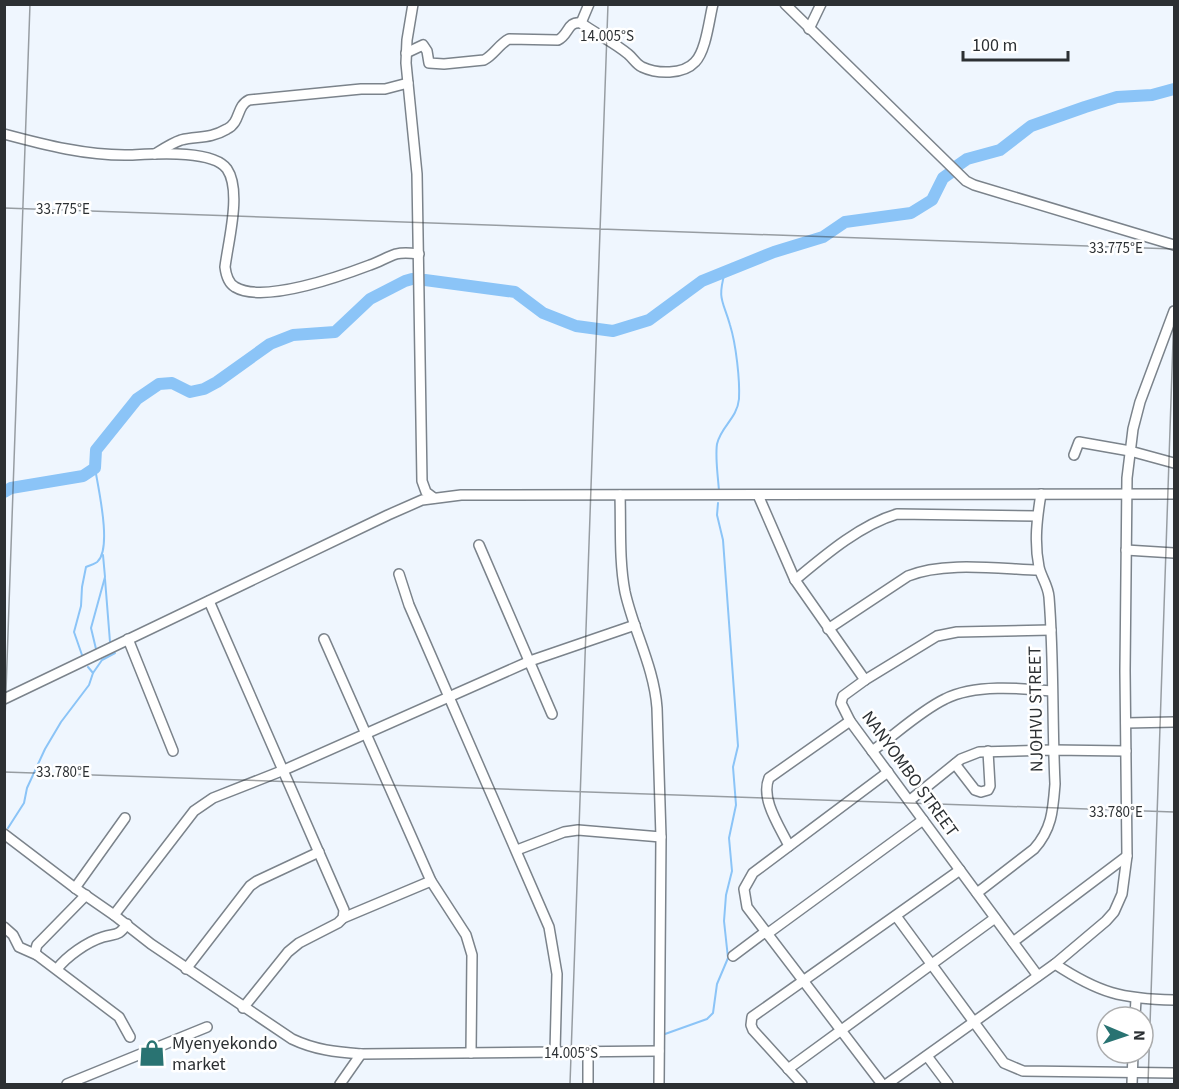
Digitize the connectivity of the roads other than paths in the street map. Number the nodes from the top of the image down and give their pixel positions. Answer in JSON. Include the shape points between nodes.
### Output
{"nodes":[{"id":1,"x":413,"y":4,"type":"edge"},
{"id":2,"x":589,"y":4,"type":"edge"},
{"id":3,"x":713,"y":4,"type":"edge"},
{"id":4,"x":785,"y":4,"type":"edge"},
{"id":5,"x":821,"y":4,"type":"edge"},
{"id":6,"x":581,"y":23,"type":"junction"},
{"id":7,"x":809,"y":29,"type":"junction"},
{"id":8,"x":406,"y":53,"type":"junction"},
{"id":9,"x":408,"y":83,"type":"junction"},
{"id":10,"x":4,"y":134,"type":"edge"},
{"id":11,"x":155,"y":154,"type":"junction"},
{"id":12,"x":1174,"y":245,"type":"edge"},
{"id":13,"x":419,"y":254,"type":"junction"},
{"id":14,"x":1174,"y":311,"type":"edge"},
{"id":15,"x":1130,"y":451,"type":"junction"},
{"id":16,"x":1074,"y":455,"type":"dead end"},
{"id":17,"x":1174,"y":463,"type":"edge"},
{"id":18,"x":1041,"y":494,"type":"junction"},
{"id":19,"x":1127,"y":494,"type":"junction"},
{"id":20,"x":1174,"y":494,"type":"edge"},
{"id":21,"x":620,"y":495,"type":"junction"},
{"id":22,"x":758,"y":495,"type":"junction"},
{"id":23,"x":434,"y":498,"type":"junction"},
{"id":24,"x":1037,"y":516,"type":"junction"},
{"id":25,"x":479,"y":545,"type":"dead end"},
{"id":26,"x":1126,"y":550,"type":"junction"},
{"id":27,"x":1174,"y":553,"type":"edge"},
{"id":28,"x":1039,"y":570,"type":"junction"},
{"id":29,"x":399,"y":574,"type":"dead end"},
{"id":30,"x":795,"y":579,"type":"junction"},
{"id":31,"x":209,"y":601,"type":"junction"},
{"id":32,"x":635,"y":625,"type":"junction"},
{"id":33,"x":828,"y":629,"type":"junction"},
{"id":34,"x":1051,"y":630,"type":"junction"},
{"id":35,"x":128,"y":639,"type":"junction"},
{"id":36,"x":324,"y":639,"type":"dead end"},
{"id":37,"x":530,"y":661,"type":"junction"},
{"id":38,"x":865,"y":680,"type":"junction"},
{"id":39,"x":1052,"y":691,"type":"junction"},
{"id":40,"x":448,"y":697,"type":"junction"},
{"id":41,"x":4,"y":699,"type":"edge"},
{"id":42,"x":552,"y":714,"type":"dead end"},
{"id":43,"x":850,"y":721,"type":"junction"},
{"id":44,"x":1174,"y":722,"type":"edge"},
{"id":45,"x":1126,"y":723,"type":"junction"},
{"id":46,"x":365,"y":733,"type":"junction"},
{"id":47,"x":1053,"y":750,"type":"junction"},
{"id":48,"x":173,"y":751,"type":"dead end"},
{"id":49,"x":872,"y":751,"type":"junction"},
{"id":50,"x":988,"y":751,"type":"junction"},
{"id":51,"x":1126,"y":751,"type":"junction"},
{"id":52,"x":955,"y":764,"type":"junction"},
{"id":53,"x":284,"y":770,"type":"junction"},
{"id":54,"x":888,"y":772,"type":"junction"},
{"id":55,"x":909,"y":801,"type":"junction"},
{"id":56,"x":125,"y":819,"type":"dead end"},
{"id":57,"x":923,"y":820,"type":"junction"},
{"id":58,"x":4,"y":834,"type":"edge"},
{"id":59,"x":661,"y":837,"type":"junction"},
{"id":60,"x":789,"y":846,"type":"junction"},
{"id":61,"x":517,"y":850,"type":"junction"},
{"id":62,"x":319,"y":852,"type":"junction"},
{"id":63,"x":1127,"y":856,"type":"junction"},
{"id":64,"x":960,"y":870,"type":"junction"},
{"id":65,"x":431,"y":881,"type":"junction"},
{"id":66,"x":75,"y":888,"type":"junction"},
{"id":67,"x":977,"y":893,"type":"junction"},
{"id":68,"x":86,"y":895,"type":"junction"},
{"id":69,"x":114,"y":915,"type":"junction"},
{"id":70,"x":896,"y":916,"type":"junction"},
{"id":71,"x":343,"y":918,"type":"junction"},
{"id":72,"x":995,"y":918,"type":"junction"},
{"id":73,"x":127,"y":924,"type":"junction"},
{"id":74,"x":4,"y":927,"type":"edge"},
{"id":75,"x":766,"y":933,"type":"junction"},
{"id":76,"x":1013,"y":942,"type":"junction"},
{"id":77,"x":37,"y":955,"type":"junction"},
{"id":78,"x":733,"y":956,"type":"dead end"},
{"id":79,"x":1055,"y":964,"type":"junction"},
{"id":80,"x":933,"y":965,"type":"junction"},
{"id":81,"x":57,"y":969,"type":"junction"},
{"id":82,"x":186,"y":969,"type":"junction"},
{"id":83,"x":1038,"y":976,"type":"junction"},
{"id":84,"x":803,"y":982,"type":"junction"},
{"id":85,"x":1136,"y":999,"type":"junction"},
{"id":86,"x":1174,"y":1000,"type":"edge"},
{"id":87,"x":1136,"y":1005,"type":"edge"},
{"id":88,"x":243,"y":1008,"type":"junction"},
{"id":89,"x":974,"y":1021,"type":"junction"},
{"id":90,"x":207,"y":1027,"type":"dead end"},
{"id":91,"x":840,"y":1031,"type":"junction"},
{"id":92,"x":130,"y":1036,"type":"dead end"},
{"id":93,"x":588,"y":1051,"type":"junction"},
{"id":94,"x":659,"y":1051,"type":"junction"},
{"id":95,"x":555,"y":1052,"type":"junction"},
{"id":96,"x":471,"y":1053,"type":"junction"},
{"id":97,"x":361,"y":1054,"type":"junction"},
{"id":98,"x":927,"y":1056,"type":"junction"},
{"id":99,"x":1132,"y":1065,"type":"edge"},
{"id":100,"x":788,"y":1069,"type":"junction"},
{"id":101,"x":1132,"y":1071,"type":"junction"},
{"id":102,"x":1174,"y":1072,"type":"edge"},
{"id":103,"x":66,"y":1084,"type":"edge"},
{"id":104,"x":340,"y":1084,"type":"edge"},
{"id":105,"x":588,"y":1084,"type":"edge"},
{"id":106,"x":659,"y":1084,"type":"edge"},
{"id":107,"x":802,"y":1084,"type":"edge"},
{"id":108,"x":882,"y":1084,"type":"edge"},
{"id":109,"x":887,"y":1084,"type":"edge"},
{"id":110,"x":948,"y":1084,"type":"edge"},
{"id":111,"x":1132,"y":1084,"type":"edge"}],
"edges":[{"from":1,"to":8,"type":"street"},
{"from":2,"to":6,"type":"street"},
{"from":3,"to":6,"type":"street","via":[[702,51],[696,62],[679,71],[644,68]]},
{"from":4,"to":7,"type":"street"},
{"from":5,"to":7,"type":"street"},
{"from":6,"to":8,"type":"street","via":[[571,24],[558,40],[509,39],[484,60],[429,63],[423,45]]},
{"from":7,"to":12,"type":"street","via":[[966,181]]},
{"from":8,"to":9,"type":"street"},
{"from":9,"to":11,"type":"street","via":[[385,89],[249,100],[241,105],[231,127],[208,137],[178,141]]},
{"from":9,"to":13,"type":"street","via":[[417,174]]},
{"from":10,"to":11,"type":"street","via":[[104,154]]},
{"from":11,"to":13,"type":"street","via":[[210,159],[228,170],[234,192],[225,267],[234,287],[255,292],[291,289],[393,255]]},
{"from":13,"to":23,"type":"street","via":[[422,481],[426,492]]},
{"from":14,"to":15,"type":"street","via":[[1140,402]]},
{"from":15,"to":16,"type":"street","via":[[1079,442]]},
{"from":15,"to":17,"type":"street"},
{"from":15,"to":19,"type":"street"},
{"from":18,"to":19,"type":"street"},
{"from":18,"to":22,"type":"street"},
{"from":18,"to":24,"type":"street","name":"NJOHVU STREET"},
{"from":19,"to":20,"type":"street"},
{"from":19,"to":26,"type":"street"},
{"from":21,"to":22,"type":"street"},
{"from":21,"to":23,"type":"street"},
{"from":21,"to":32,"type":"street","via":[[624,583]]},
{"from":22,"to":30,"type":"street"},
{"from":23,"to":31,"type":"street","via":[[412,504]]},
{"from":24,"to":28,"type":"street","name":"NJOHVU STREET"},
{"from":24,"to":30,"type":"street","via":[[897,514],[863,530]]},
{"from":25,"to":37,"type":"street"},
{"from":26,"to":27,"type":"street"},
{"from":26,"to":45,"type":"street"},
{"from":28,"to":33,"type":"street","via":[[920,571]]},
{"from":28,"to":34,"type":"street","name":"NJOHVU STREET","via":[[1048,593]]},
{"from":29,"to":40,"type":"street"},
{"from":30,"to":33,"type":"street"},
{"from":31,"to":35,"type":"street"},
{"from":31,"to":53,"type":"street"},
{"from":32,"to":37,"type":"street"},
{"from":32,"to":59,"type":"street","via":[[656,690]]},
{"from":33,"to":38,"type":"street"},
{"from":34,"to":38,"type":"street","via":[[946,633]]},
{"from":34,"to":39,"type":"street","name":"NJOHVU STREET"},
{"from":35,"to":41,"type":"street"},
{"from":35,"to":48,"type":"street"},
{"from":36,"to":46,"type":"street"},
{"from":37,"to":40,"type":"street"},
{"from":37,"to":42,"type":"street"},
{"from":38,"to":43,"type":"street","name":"NANYOMBO STREET","via":[[841,699]]},
{"from":39,"to":47,"type":"street","name":"NJOHVU STREET"},
{"from":39,"to":49,"type":"street","via":[[1025,688],[958,693],[937,703]]},
{"from":40,"to":46,"type":"street"},
{"from":40,"to":61,"type":"street"},
{"from":43,"to":49,"type":"street","name":"NANYOMBO STREET"},
{"from":43,"to":60,"type":"street","via":[[769,778],[769,802]]},
{"from":44,"to":45,"type":"street"},
{"from":45,"to":51,"type":"street"},
{"from":46,"to":53,"type":"street"},
{"from":46,"to":65,"type":"street"},
{"from":47,"to":50,"type":"street"},
{"from":47,"to":51,"type":"street"},
{"from":47,"to":67,"type":"street","name":"NJOHVU STREET","via":[[1054,801],[1048,831],[1034,849]]},
{"from":49,"to":54,"type":"street","name":"NANYOMBO STREET"},
{"from":50,"to":52,"type":"street","via":[[969,755]]},
{"from":50,"to":52,"type":"street","via":[[988,790],[975,790]]},
{"from":51,"to":63,"type":"street"},
{"from":52,"to":55,"type":"street"},
{"from":53,"to":62,"type":"street"},
{"from":53,"to":69,"type":"street","via":[[213,798],[194,811]]},
{"from":54,"to":55,"type":"street","name":"NANYOMBO STREET"},
{"from":54,"to":60,"type":"street"},
{"from":55,"to":57,"type":"street","name":"NANYOMBO STREET"},
{"from":56,"to":66,"type":"street"},
{"from":57,"to":64,"type":"street","name":"NANYOMBO STREET"},
{"from":57,"to":75,"type":"street"},
{"from":58,"to":66,"type":"street"},
{"from":59,"to":61,"type":"street","via":[[578,830]]},
{"from":59,"to":94,"type":"street"},
{"from":60,"to":75,"type":"street","via":[[753,873],[744,889],[747,907]]},
{"from":61,"to":95,"type":"street","via":[[553,944],[557,974]]},
{"from":62,"to":71,"type":"street","via":[[342,903]]},
{"from":62,"to":82,"type":"street","via":[[250,886]]},
{"from":63,"to":76,"type":"street"},
{"from":63,"to":79,"type":"street","via":[[1122,894],[1114,912]]},
{"from":64,"to":67,"type":"street","name":"NANYOMBO STREET"},
{"from":64,"to":70,"type":"street"},
{"from":65,"to":71,"type":"street"},
{"from":65,"to":96,"type":"street","via":[[471,948]]},
{"from":66,"to":68,"type":"street"},
{"from":67,"to":72,"type":"street","name":"NANYOMBO STREET"},
{"from":68,"to":69,"type":"street"},
{"from":68,"to":77,"type":"street","via":[[37,945]]},
{"from":69,"to":73,"type":"street"},
{"from":70,"to":80,"type":"street"},
{"from":70,"to":84,"type":"street"},
{"from":71,"to":88,"type":"street","via":[[333,928],[288,952]]},
{"from":72,"to":76,"type":"street","name":"NANYOMBO STREET"},
{"from":72,"to":80,"type":"street"},
{"from":73,"to":81,"type":"street","via":[[117,935],[103,937],[68,957]]},
{"from":73,"to":82,"type":"street"},
{"from":74,"to":77,"type":"street","via":[[19,947]]},
{"from":75,"to":78,"type":"street"},
{"from":75,"to":84,"type":"street"},
{"from":76,"to":83,"type":"street","name":"NANYOMBO STREET"},
{"from":77,"to":81,"type":"street"},
{"from":79,"to":83,"type":"street"},
{"from":79,"to":85,"type":"street","via":[[1099,990]]},
{"from":80,"to":89,"type":"street"},
{"from":80,"to":91,"type":"street"},
{"from":81,"to":92,"type":"street","via":[[119,1017]]},
{"from":82,"to":88,"type":"street"},
{"from":83,"to":89,"type":"street"},
{"from":84,"to":91,"type":"street"},
{"from":84,"to":100,"type":"street","via":[[751,1021],[753,1030]]},
{"from":85,"to":86,"type":"street"},
{"from":85,"to":87,"type":"street"},
{"from":88,"to":97,"type":"street","via":[[310,1048]]},
{"from":89,"to":98,"type":"street"},
{"from":89,"to":101,"type":"street","via":[[1004,1063],[1017,1070]]},
{"from":90,"to":103,"type":"street"},
{"from":91,"to":100,"type":"street"},
{"from":91,"to":108,"type":"street"},
{"from":93,"to":94,"type":"street"},
{"from":93,"to":95,"type":"street"},
{"from":93,"to":105,"type":"street"},
{"from":94,"to":106,"type":"street"},
{"from":95,"to":96,"type":"street"},
{"from":96,"to":97,"type":"street"},
{"from":97,"to":104,"type":"street"},
{"from":98,"to":109,"type":"street"},
{"from":98,"to":110,"type":"street"},
{"from":99,"to":101,"type":"street"},
{"from":100,"to":107,"type":"street"},
{"from":101,"to":102,"type":"street"},
{"from":101,"to":111,"type":"street"}]}
